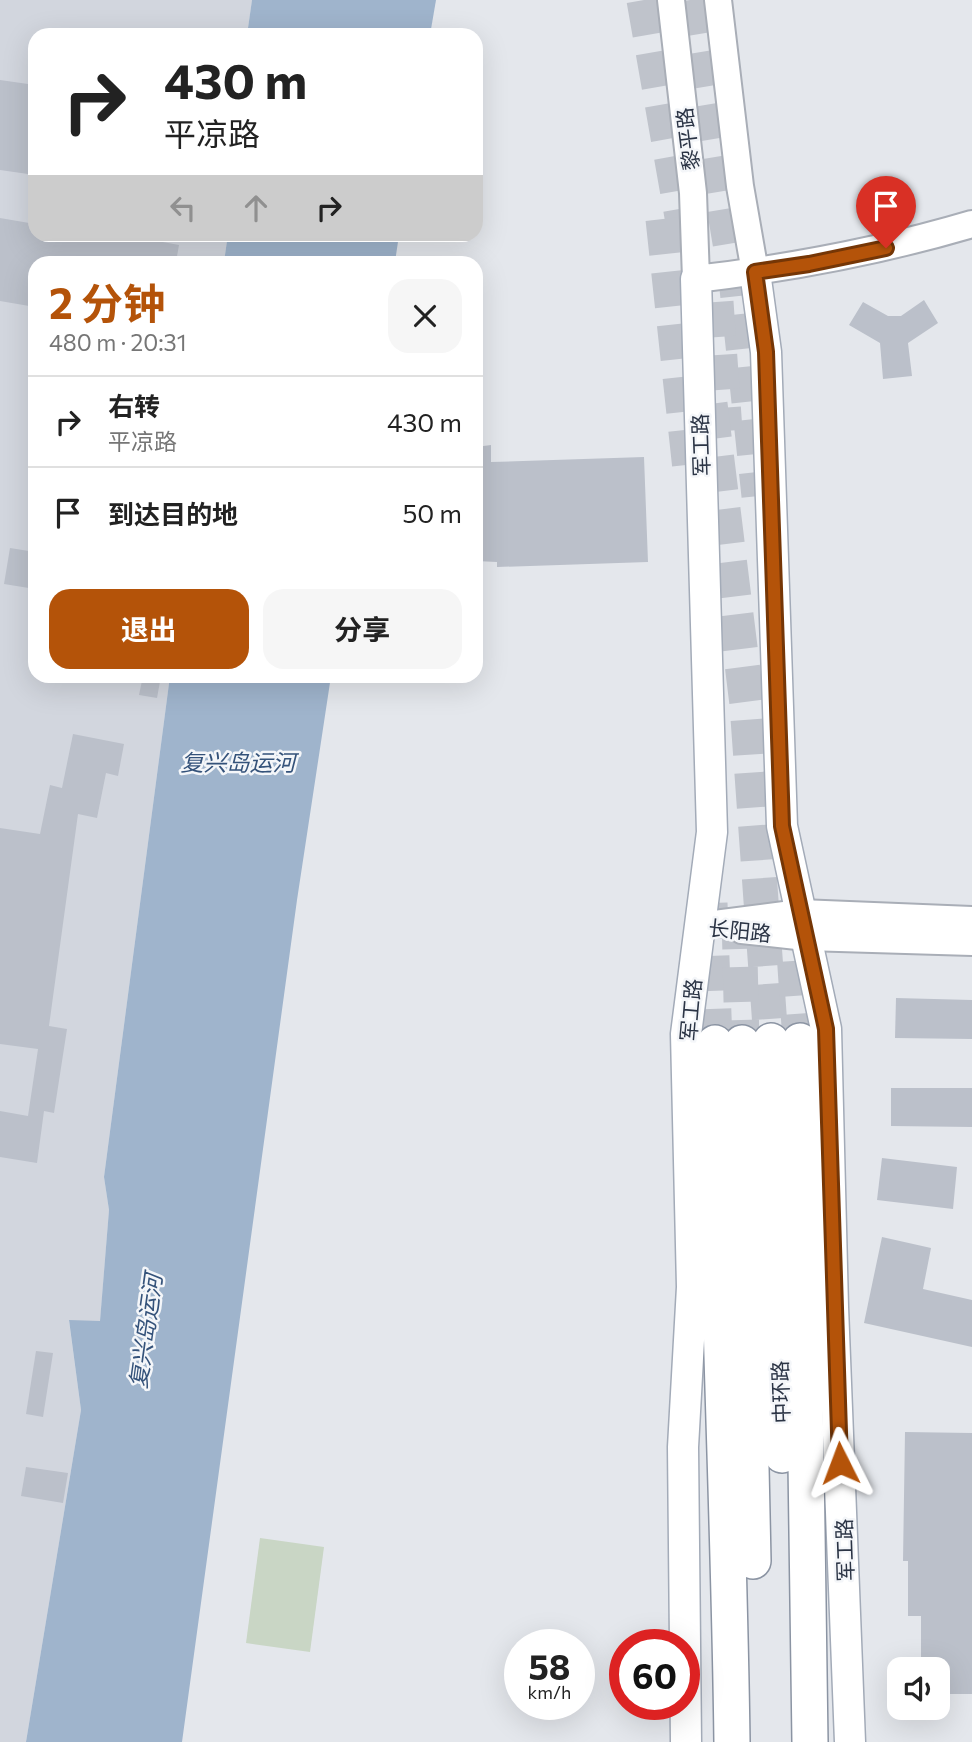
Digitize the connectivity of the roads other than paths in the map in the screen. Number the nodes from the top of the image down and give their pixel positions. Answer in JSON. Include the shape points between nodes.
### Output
{"nodes":[{"id":1,"x":671,"y":0,"type":"edge"},
{"id":2,"x":718,"y":0,"type":"edge"},
{"id":3,"x":972,"y":224,"type":"edge"},
{"id":4,"x":755,"y":272,"type":"junction"},
{"id":5,"x":696,"y":279,"type":"junction"},
{"id":6,"x":972,"y":920,"type":"edge"},
{"id":7,"x":803,"y":925,"type":"junction"},
{"id":8,"x":699,"y":926,"type":"junction"},
{"id":9,"x":972,"y":942,"type":"edge"},
{"id":10,"x":757,"y":1042,"type":"junction"},
{"id":11,"x":722,"y":1391,"type":"junction"},
{"id":12,"x":806,"y":1543,"type":"junction"},
{"id":13,"x":686,"y":1742,"type":"edge"},
{"id":14,"x":711,"y":1742,"type":"edge"},
{"id":15,"x":732,"y":1742,"type":"edge"},
{"id":16,"x":755,"y":1742,"type":"edge"},
{"id":17,"x":788,"y":1742,"type":"edge"},
{"id":18,"x":810,"y":1742,"type":"edge"},
{"id":19,"x":823,"y":1742,"type":"edge"},
{"id":20,"x":850,"y":1742,"type":"edge"}],
"edges":[{"from":1,"to":5,"type":"main road","name":"黎平路","via":[[693,193]]},
{"from":2,"to":4,"type":"main road"},
{"from":3,"to":4,"type":"main road","via":[[912,242]]},
{"from":4,"to":5,"type":"main road"},
{"from":4,"to":7,"type":"main road","name":"军工路","via":[[766,352],[782,826]]},
{"from":5,"to":8,"type":"main road","name":"军工路","via":[[712,832]]},
{"from":6,"to":7,"type":"main road","name":"长阳路"},
{"from":7,"to":8,"type":"main road","name":"长阳路"},
{"from":7,"to":9,"type":"main road","name":"长阳路"},
{"from":7,"to":20,"type":"main road","name":"军工路","via":[[826,1029]]},
{"from":8,"to":13,"type":"main road","name":"军工路","via":[[686,1065],[692,1287],[683,1447]]},
{"from":10,"to":11,"type":"highway"},
{"from":10,"to":12,"type":"highway"},
{"from":10,"to":16,"type":"highway","name":"中环路"},
{"from":10,"to":17,"type":"highway","name":"中环路"},
{"from":11,"to":14,"type":"highway","via":[[712,1538]]},
{"from":11,"to":15,"type":"highway"},
{"from":12,"to":18,"type":"highway"},
{"from":12,"to":19,"type":"highway"}]}
